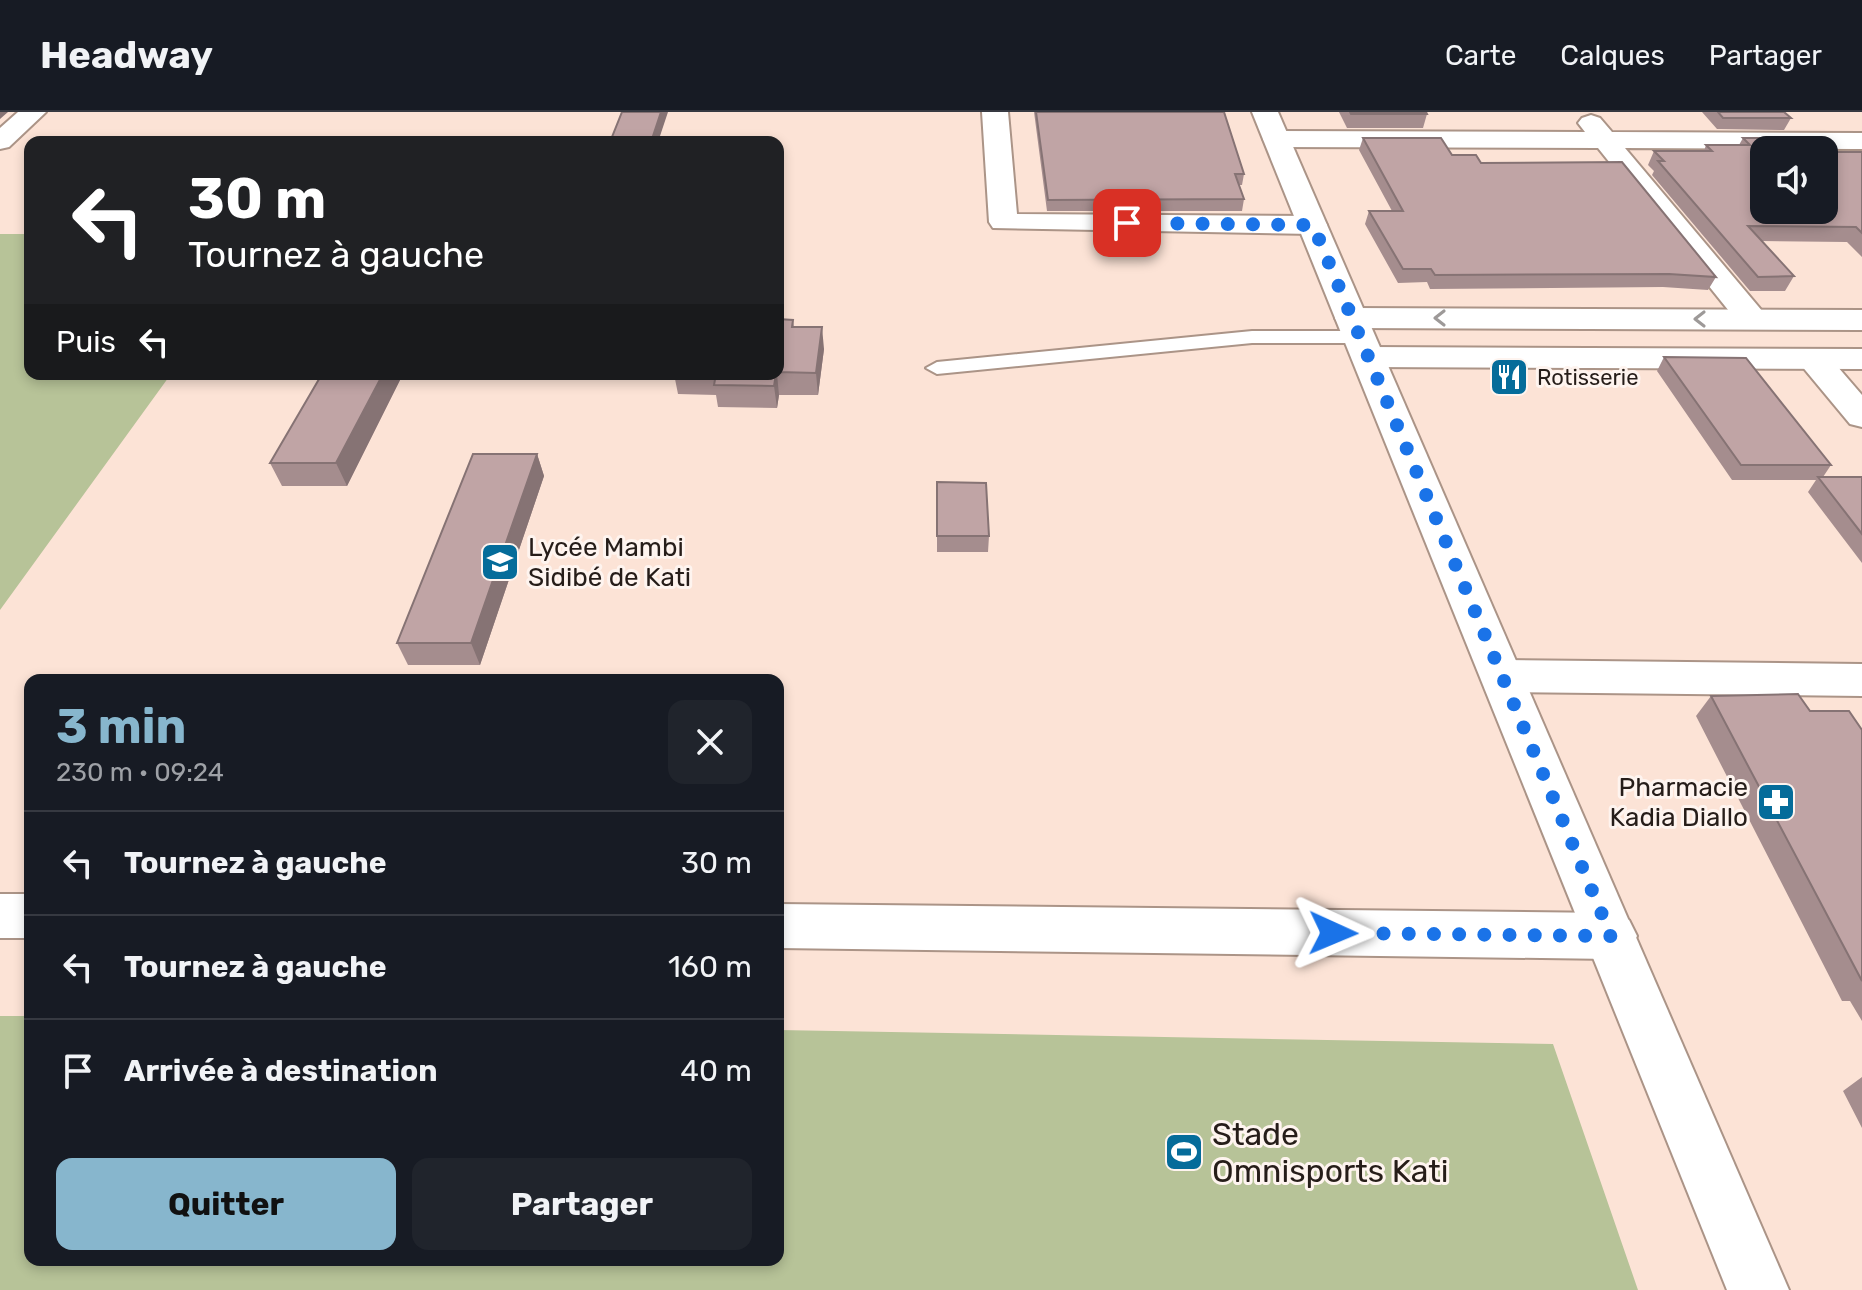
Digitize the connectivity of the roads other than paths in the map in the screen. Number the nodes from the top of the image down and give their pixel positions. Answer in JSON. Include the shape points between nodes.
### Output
{"nodes":[{"id":1,"x":33,"y":112,"type":"edge"},
{"id":2,"x":995,"y":112,"type":"edge"},
{"id":3,"x":1582,"y":112,"type":"edge"},
{"id":4,"x":1271,"y":126,"type":"edge"},
{"id":5,"x":1605,"y":140,"type":"junction"},
{"id":6,"x":0,"y":141,"type":"edge"},
{"id":7,"x":1862,"y":141,"type":"edge"},
{"id":8,"x":1313,"y":225,"type":"junction"},
{"id":9,"x":1752,"y":319,"type":"junction"},
{"id":10,"x":1862,"y":320,"type":"edge"},
{"id":11,"x":1359,"y":337,"type":"junction"},
{"id":12,"x":1813,"y":359,"type":"junction"},
{"id":13,"x":1862,"y":359,"type":"edge"},
{"id":14,"x":937,"y":368,"type":"dead end"},
{"id":15,"x":1862,"y":417,"type":"edge"},
{"id":16,"x":1503,"y":676,"type":"junction"},
{"id":17,"x":1862,"y":680,"type":"edge"},
{"id":18,"x":0,"y":916,"type":"edge"},
{"id":19,"x":24,"y":916,"type":"edge"},
{"id":20,"x":784,"y":926,"type":"edge"},
{"id":21,"x":1611,"y":936,"type":"junction"},
{"id":22,"x":1758,"y":1290,"type":"edge"}],
"edges":[{"from":1,"to":6,"type":"street"},
{"from":2,"to":8,"type":"street","via":[[1003,222]]},
{"from":3,"to":5,"type":"street"},
{"from":4,"to":5,"type":"street"},
{"from":4,"to":8,"type":"street"},
{"from":5,"to":7,"type":"street"},
{"from":5,"to":9,"type":"street"},
{"from":8,"to":11,"type":"street"},
{"from":9,"to":10,"type":"street"},
{"from":9,"to":11,"type":"street","one_way":true},
{"from":11,"to":12,"type":"street"},
{"from":11,"to":14,"type":"lane","via":[[1252,337]]},
{"from":11,"to":16,"type":"street"},
{"from":12,"to":13,"type":"street"},
{"from":12,"to":15,"type":"street"},
{"from":16,"to":17,"type":"street"},
{"from":16,"to":21,"type":"street"},
{"from":18,"to":19,"type":"street"},
{"from":20,"to":21,"type":"street"},
{"from":21,"to":22,"type":"street"}]}
